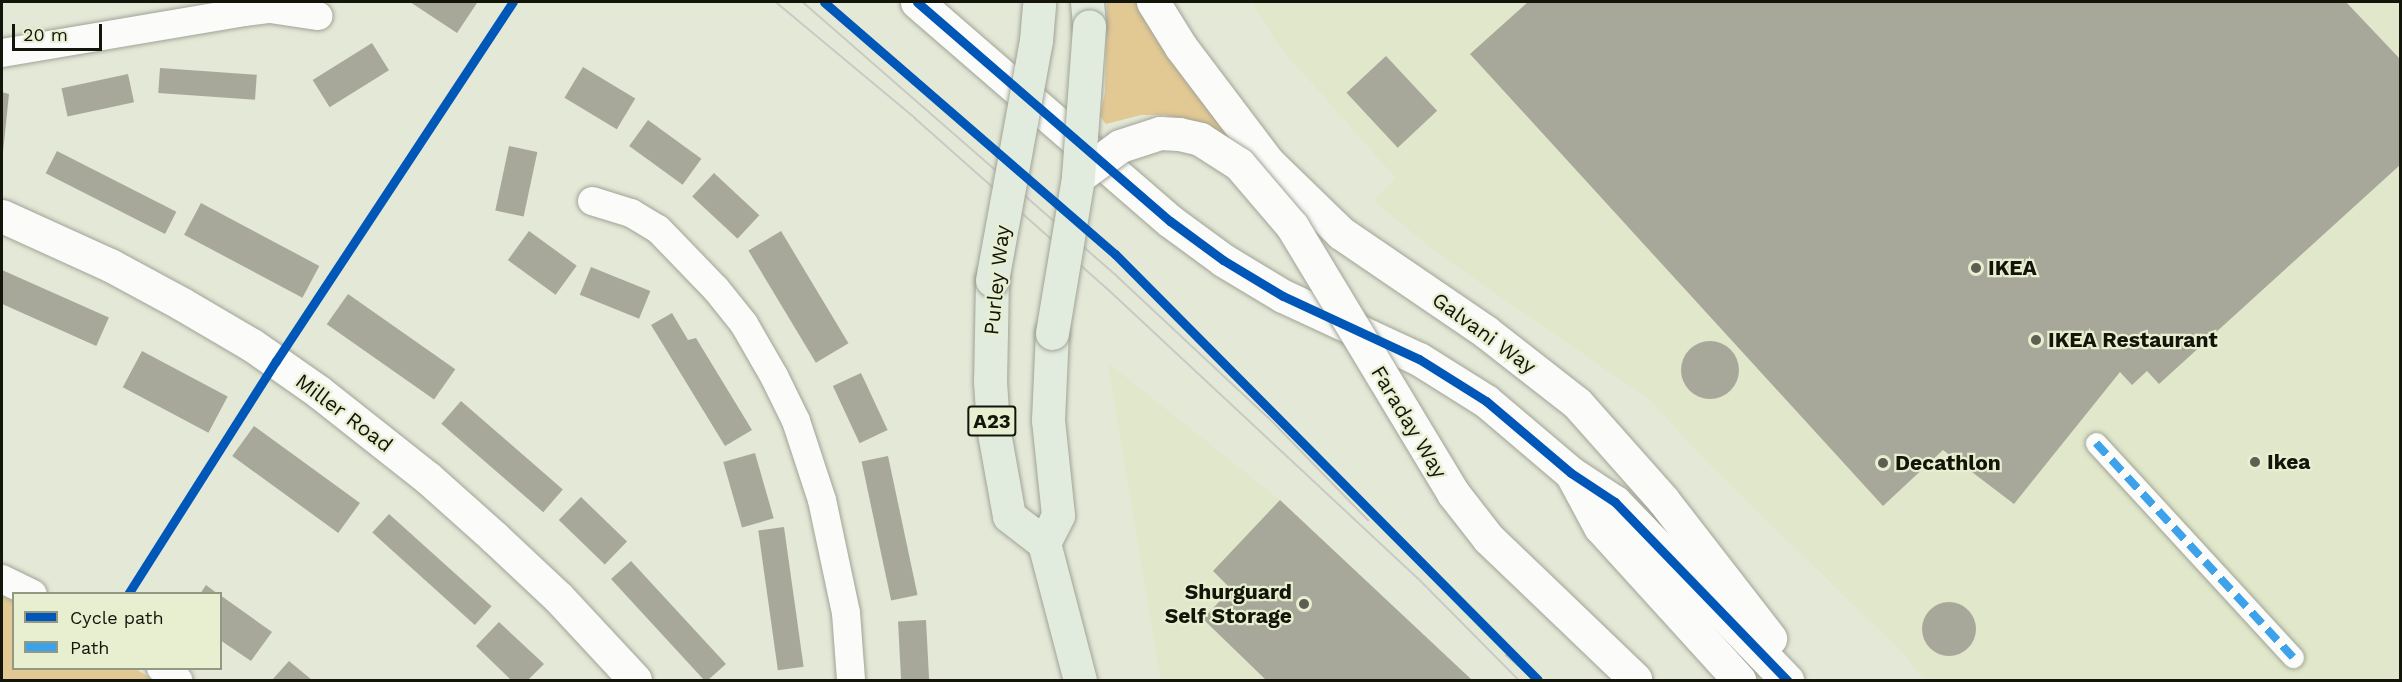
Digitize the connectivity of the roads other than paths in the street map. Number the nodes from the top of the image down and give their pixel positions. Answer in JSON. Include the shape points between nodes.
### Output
{"nodes":[{"id":1,"x":917,"y":2,"type":"edge"},
{"id":2,"x":1153,"y":2,"type":"edge"},
{"id":3,"x":1039,"y":3,"type":"edge"},
{"id":4,"x":1088,"y":14,"type":"edge"},
{"id":5,"x":318,"y":16,"type":"dead end"},
{"id":6,"x":2,"y":53,"type":"edge"},
{"id":7,"x":1078,"y":177,"type":"junction"},
{"id":8,"x":592,"y":201,"type":"dead end"},
{"id":9,"x":2,"y":216,"type":"edge"},
{"id":10,"x":2096,"y":443,"type":"dead end"},
{"id":11,"x":1571,"y":473,"type":"junction"},
{"id":12,"x":1044,"y":543,"type":"junction"},
{"id":13,"x":2,"y":579,"type":"edge"},
{"id":14,"x":29,"y":592,"type":"edge"},
{"id":15,"x":2293,"y":657,"type":"dead end"},
{"id":16,"x":162,"y":670,"type":"edge"},
{"id":17,"x":1636,"y":680,"type":"edge"},
{"id":18,"x":178,"y":681,"type":"edge"},
{"id":19,"x":635,"y":681,"type":"edge"},
{"id":20,"x":851,"y":681,"type":"edge"},
{"id":21,"x":1080,"y":681,"type":"edge"},
{"id":22,"x":1739,"y":681,"type":"edge"},
{"id":23,"x":1787,"y":681,"type":"edge"},
{"id":24,"x":1803,"y":681,"type":"edge"}],
"edges":[{"from":1,"to":11,"type":"street","via":[[1170,221],[1223,260],[1283,296],[1419,359],[1486,401]]},
{"from":2,"to":24,"type":"street","name":"Galvani Way","via":[[1181,47],[1268,162],[1341,233],[1486,332],[1577,403],[1664,500]]},
{"from":3,"to":12,"type":"highway","name":"Purley Way","number":"A23","bridge":true,"via":[[1036,40],[992,280],[990,393],[1009,516]]},
{"from":4,"to":7,"type":"highway","number":"A23","bridge":true},
{"from":5,"to":6,"type":"street","via":[[270,9],[244,12]]},
{"from":7,"to":12,"type":"highway","number":"A23","bridge":true,"via":[[1052,333],[1048,420],[1058,515]]},
{"from":7,"to":17,"type":"street","name":"Faraday Way","bridge":true,"via":[[1120,146],[1160,133],[1200,139],[1239,164],[1292,226],[1453,494],[1488,538]]},
{"from":8,"to":20,"type":"street","via":[[631,213],[658,229],[744,324],[774,376],[796,422],[822,500],[846,613]]},
{"from":9,"to":19,"type":"street","name":"Miller Road","via":[[110,265],[182,304],[252,345],[312,387],[428,478],[494,537],[558,597]]},
{"from":10,"to":15,"type":"street"},
{"from":11,"to":22,"type":"street","via":[[1600,527]]},
{"from":11,"to":23,"type":"street","via":[[1616,502]]},
{"from":12,"to":21,"type":"highway"},
{"from":13,"to":14,"type":"street"},
{"from":16,"to":18,"type":"street"}]}
